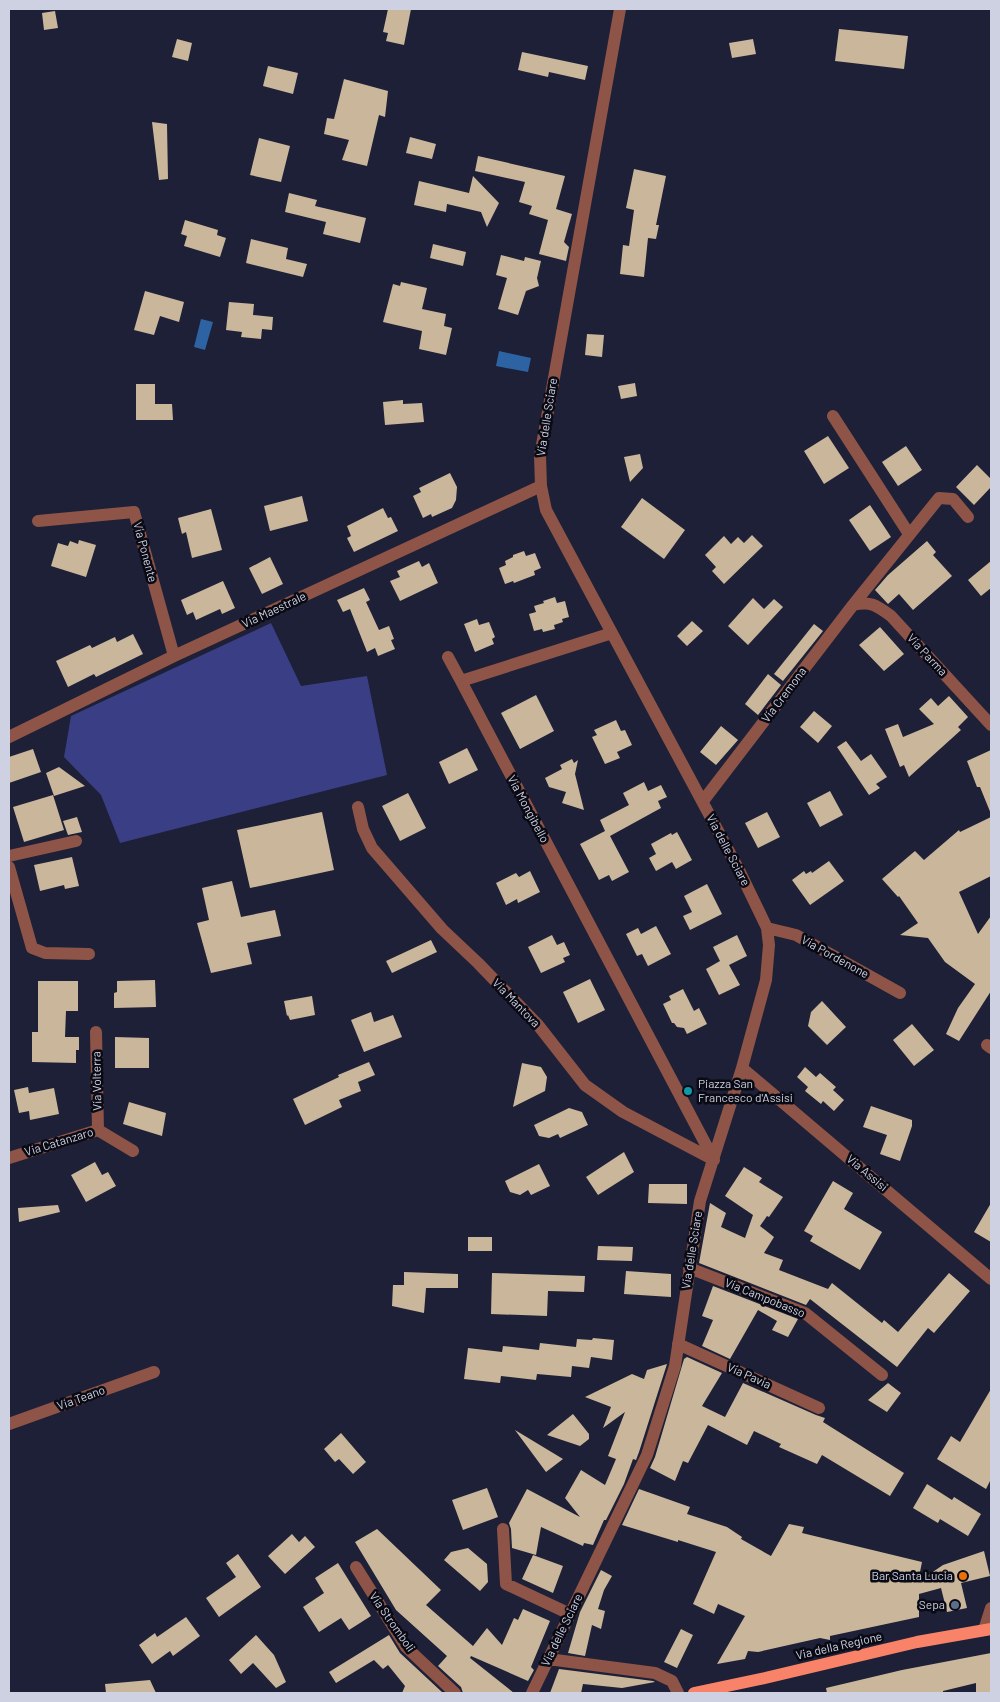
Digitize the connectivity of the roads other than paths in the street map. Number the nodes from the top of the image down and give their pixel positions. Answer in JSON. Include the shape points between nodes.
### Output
{"nodes":[{"id":1,"x":620,"y":9,"type":"edge"},
{"id":2,"x":833,"y":416,"type":"dead end"},
{"id":3,"x":541,"y":486,"type":"junction"},
{"id":4,"x":968,"y":516,"type":"dead end"},
{"id":5,"x":38,"y":521,"type":"dead end"},
{"id":6,"x":909,"y":534,"type":"junction"},
{"id":7,"x":853,"y":605,"type":"junction"},
{"id":8,"x":612,"y":633,"type":"junction"},
{"id":9,"x":174,"y":656,"type":"junction"},
{"id":10,"x":448,"y":657,"type":"dead end"},
{"id":11,"x":461,"y":681,"type":"junction"},
{"id":12,"x":991,"y":725,"type":"edge"},
{"id":13,"x":9,"y":737,"type":"edge"},
{"id":14,"x":703,"y":801,"type":"junction"},
{"id":15,"x":358,"y":807,"type":"dead end"},
{"id":16,"x":76,"y":840,"type":"dead end"},
{"id":17,"x":9,"y":856,"type":"edge"},
{"id":18,"x":9,"y":867,"type":"edge"},
{"id":19,"x":767,"y":928,"type":"junction"},
{"id":20,"x":89,"y":954,"type":"dead end"},
{"id":21,"x":900,"y":993,"type":"dead end"},
{"id":22,"x":96,"y":1032,"type":"dead end"},
{"id":23,"x":742,"y":1068,"type":"junction"},
{"id":24,"x":98,"y":1130,"type":"junction"},
{"id":25,"x":133,"y":1151,"type":"dead end"},
{"id":26,"x":9,"y":1158,"type":"edge"},
{"id":27,"x":714,"y":1160,"type":"junction"},
{"id":28,"x":689,"y":1268,"type":"junction"},
{"id":29,"x":991,"y":1278,"type":"edge"},
{"id":30,"x":678,"y":1344,"type":"junction"},
{"id":31,"x":154,"y":1372,"type":"dead end"},
{"id":32,"x":882,"y":1375,"type":"dead end"},
{"id":33,"x":819,"y":1408,"type":"dead end"},
{"id":34,"x":9,"y":1424,"type":"edge"},
{"id":35,"x":503,"y":1529,"type":"dead end"},
{"id":36,"x":356,"y":1567,"type":"dead end"},
{"id":37,"x":991,"y":1608,"type":"edge"},
{"id":38,"x":570,"y":1614,"type":"junction"},
{"id":39,"x":988,"y":1630,"type":"edge"},
{"id":40,"x":548,"y":1659,"type":"junction"},
{"id":41,"x":735,"y":1690,"type":"edge"},
{"id":42,"x":455,"y":1693,"type":"edge"},
{"id":43,"x":532,"y":1693,"type":"edge"},
{"id":44,"x":678,"y":1693,"type":"edge"},
{"id":45,"x":694,"y":1693,"type":"edge"}],
"edges":[{"from":1,"to":3,"type":"street","name":"Via delle Sciare","via":[[540,456]]},
{"from":2,"to":6,"type":"street"},
{"from":3,"to":8,"type":"street","name":"Via delle Sciare","via":[[546,510]]},
{"from":3,"to":9,"type":"street","name":"Via Maestrale"},
{"from":4,"to":6,"type":"street","name":"Via Cremona","via":[[953,499],[939,498]]},
{"from":5,"to":9,"type":"street","name":"Via Ponente","via":[[134,512]]},
{"from":6,"to":7,"type":"street","name":"Via Cremona"},
{"from":7,"to":12,"type":"street","name":"Via Parma","via":[[877,605],[891,616]]},
{"from":7,"to":14,"type":"street","name":"Via Cremona"},
{"from":8,"to":11,"type":"street"},
{"from":8,"to":14,"type":"street","name":"Via delle Sciare"},
{"from":9,"to":13,"type":"street","name":"Via Maestrale"},
{"from":10,"to":11,"type":"street","name":"Via Mongibello"},
{"from":11,"to":27,"type":"street","name":"Via Mongibello"},
{"from":14,"to":19,"type":"street","name":"Via delle Sciare"},
{"from":15,"to":27,"type":"street","name":"Via Mantova","via":[[372,848],[442,929],[538,1025],[585,1085],[623,1112]]},
{"from":16,"to":17,"type":"street"},
{"from":18,"to":20,"type":"street","via":[[32,948],[45,953]]},
{"from":19,"to":21,"type":"street","name":"Via Pordenone","via":[[796,934]]},
{"from":19,"to":23,"type":"street","name":"Via delle Sciare","via":[[766,980]]},
{"from":22,"to":24,"type":"street","name":"Via Volterra"},
{"from":23,"to":27,"type":"street","name":"Via delle Sciare"},
{"from":23,"to":29,"type":"street","name":"Via Assisi"},
{"from":24,"to":25,"type":"street","name":"Via Catanzaro"},
{"from":24,"to":26,"type":"street","name":"Via Catanzaro"},
{"from":27,"to":28,"type":"street","name":"Via delle Sciare","via":[[700,1201]]},
{"from":28,"to":30,"type":"street","name":"Via delle Sciare"},
{"from":28,"to":32,"type":"street","name":"Via Campobasso","via":[[805,1313]]},
{"from":30,"to":33,"type":"street","name":"Via Pavia"},
{"from":30,"to":38,"type":"street","name":"Via delle Sciare","via":[[675,1366],[647,1455]]},
{"from":31,"to":34,"type":"street","name":"Via Teano"},
{"from":35,"to":38,"type":"street","via":[[506,1584]]},
{"from":36,"to":42,"type":"street","name":"Via Stromboli","via":[[406,1646]]},
{"from":37,"to":39,"type":"street"},
{"from":38,"to":40,"type":"street","name":"Via delle Sciare"},
{"from":39,"to":41,"type":"main road","name":"Via della Regione","via":[[917,1642]]},
{"from":40,"to":43,"type":"street","name":"Via delle Sciare"},
{"from":40,"to":44,"type":"street","via":[[655,1673],[672,1681]]},
{"from":41,"to":45,"type":"main road","name":"Via della Regione"}]}
